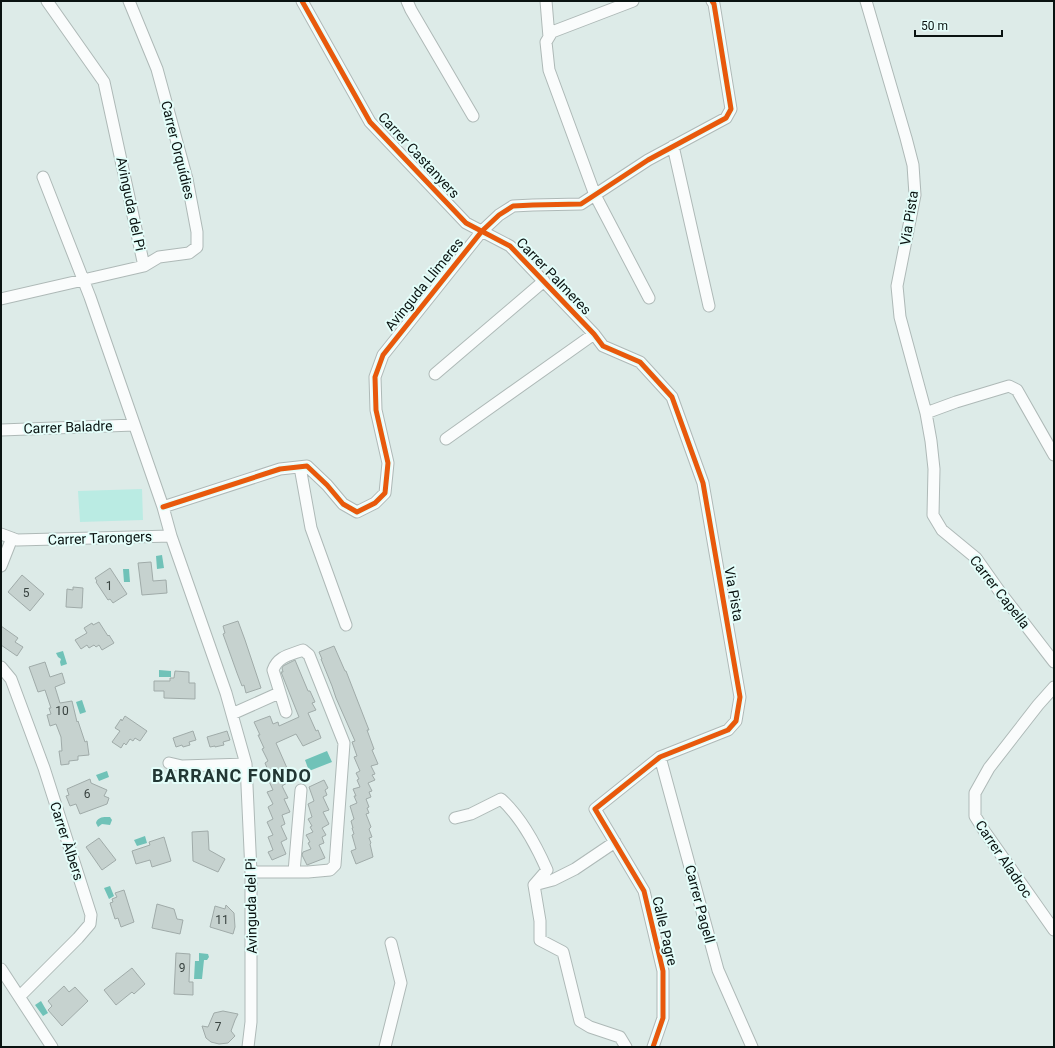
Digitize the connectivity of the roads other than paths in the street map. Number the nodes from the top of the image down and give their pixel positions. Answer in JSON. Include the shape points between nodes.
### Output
{"nodes":[{"id":1,"x":47,"y":1,"type":"edge"},
{"id":2,"x":129,"y":1,"type":"edge"},
{"id":3,"x":302,"y":1,"type":"edge"},
{"id":4,"x":407,"y":1,"type":"edge"},
{"id":5,"x":546,"y":1,"type":"edge"},
{"id":6,"x":633,"y":1,"type":"edge"},
{"id":7,"x":712,"y":1,"type":"edge"},
{"id":8,"x":866,"y":1,"type":"edge"},
{"id":9,"x":549,"y":37,"type":"junction"},
{"id":10,"x":473,"y":116,"type":"dead end"},
{"id":11,"x":674,"y":146,"type":"junction"},
{"id":12,"x":43,"y":177,"type":"dead end"},
{"id":13,"x":595,"y":195,"type":"junction"},
{"id":14,"x":482,"y":231,"type":"junction"},
{"id":15,"x":144,"y":266,"type":"junction"},
{"id":16,"x":84,"y":281,"type":"junction"},
{"id":17,"x":544,"y":282,"type":"junction"},
{"id":18,"x":649,"y":298,"type":"dead end"},
{"id":19,"x":1,"y":299,"type":"edge"},
{"id":20,"x":708,"y":306,"type":"dead end"},
{"id":21,"x":594,"y":334,"type":"junction"},
{"id":22,"x":603,"y":346,"type":"joint"},
{"id":23,"x":435,"y":374,"type":"dead end"},
{"id":24,"x":926,"y":413,"type":"junction"},
{"id":25,"x":134,"y":425,"type":"junction"},
{"id":26,"x":1,"y":430,"type":"edge"},
{"id":27,"x":446,"y":439,"type":"dead end"},
{"id":28,"x":1054,"y":455,"type":"edge"},
{"id":29,"x":300,"y":467,"type":"junction"},
{"id":30,"x":163,"y":507,"type":"junction"},
{"id":31,"x":1,"y":534,"type":"edge"},
{"id":32,"x":171,"y":536,"type":"junction"},
{"id":33,"x":12,"y":538,"type":"junction"},
{"id":34,"x":1,"y":566,"type":"edge"},
{"id":35,"x":346,"y":625,"type":"dead end"},
{"id":36,"x":1054,"y":662,"type":"edge"},
{"id":37,"x":1,"y":667,"type":"edge"},
{"id":38,"x":1054,"y":687,"type":"edge"},
{"id":39,"x":279,"y":693,"type":"junction"},
{"id":40,"x":286,"y":712,"type":"dead end"},
{"id":41,"x":232,"y":714,"type":"junction"},
{"id":42,"x":660,"y":757,"type":"junction"},
{"id":43,"x":169,"y":762,"type":"dead end"},
{"id":44,"x":246,"y":764,"type":"junction"},
{"id":45,"x":301,"y":790,"type":"dead end"},
{"id":46,"x":595,"y":809,"type":"joint"},
{"id":47,"x":455,"y":818,"type":"dead end"},
{"id":48,"x":615,"y":842,"type":"junction"},
{"id":49,"x":251,"y":872,"type":"junction"},
{"id":50,"x":294,"y":872,"type":"junction"},
{"id":51,"x":534,"y":885,"type":"junction"},
{"id":52,"x":1054,"y":930,"type":"edge"},
{"id":53,"x":391,"y":943,"type":"dead end"},
{"id":54,"x":1,"y":969,"type":"edge"},
{"id":55,"x":20,"y":996,"type":"junction"},
{"id":56,"x":52,"y":1047,"type":"edge"},
{"id":57,"x":248,"y":1047,"type":"edge"},
{"id":58,"x":385,"y":1047,"type":"edge"},
{"id":59,"x":626,"y":1047,"type":"edge"},
{"id":60,"x":653,"y":1047,"type":"edge"},
{"id":61,"x":752,"y":1047,"type":"edge"}],
"edges":[{"from":1,"to":15,"type":"street","name":"Avinguda del Pi","via":[[104,82]]},
{"from":2,"to":15,"type":"street","name":"Carrer Orquídies","via":[[157,69],[197,232],[197,247],[189,254],[159,257]]},
{"from":3,"to":14,"type":"street","name":"Carrer Castanyers","via":[[370,122],[466,223]]},
{"from":4,"to":10,"type":"street"},
{"from":5,"to":9,"type":"street"},
{"from":6,"to":9,"type":"street","via":[[552,32]]},
{"from":7,"to":11,"type":"street","name":"Avinguda Llimeres","via":[[731,109],[726,118]]},
{"from":8,"to":24,"type":"street","name":"Via Pista","via":[[913,165],[915,195],[897,286],[900,318]]},
{"from":9,"to":13,"type":"street","via":[[546,42],[549,70]]},
{"from":11,"to":13,"type":"street","name":"Avinguda Llimeres"},
{"from":11,"to":20,"type":"street"},
{"from":12,"to":16,"type":"street"},
{"from":13,"to":14,"type":"street","name":"Avinguda Llimeres","via":[[581,204],[513,206]]},
{"from":13,"to":18,"type":"street"},
{"from":14,"to":17,"type":"street","name":"Carrer Palmeres","via":[[510,246]]},
{"from":14,"to":29,"type":"street","name":"Avinguda Llimeres","via":[[383,355],[375,377],[376,410],[388,463],[385,493],[375,503],[357,512],[343,504],[307,466]]},
{"from":15,"to":16,"type":"street","name":"Avinguda del Pi"},
{"from":16,"to":19,"type":"street","name":"Avinguda del Pi"},
{"from":16,"to":25,"type":"street"},
{"from":17,"to":21,"type":"street","name":"Carrer Palmeres"},
{"from":17,"to":23,"type":"street","name":"Carrer Palmeres"},
{"from":21,"to":22,"type":"street","name":"Carrer Palmeres"},
{"from":21,"to":27,"type":"street","name":"Carrer Palmeres"},
{"from":22,"to":42,"type":"street","name":"Via Pista","via":[[640,362],[672,397],[703,483],[740,697],[736,721],[728,730]]},
{"from":24,"to":28,"type":"street","via":[[1009,386],[1017,390]]},
{"from":24,"to":36,"type":"street","name":"Carrer Capella","via":[[934,469],[933,515],[942,530],[976,558]]},
{"from":25,"to":26,"type":"street","name":"Carrer Baladre"},
{"from":25,"to":30,"type":"street"},
{"from":29,"to":30,"type":"street","via":[[280,469]]},
{"from":29,"to":35,"type":"street","via":[[311,528]]},
{"from":30,"to":32,"type":"street","name":"Carrer Tarongers"},
{"from":31,"to":33,"type":"street","name":"Carrer Tarongers"},
{"from":32,"to":33,"type":"street","name":"Carrer Tarongers","via":[[17,540]]},
{"from":32,"to":41,"type":"street","name":"Avinguda del Pi"},
{"from":33,"to":34,"type":"street"},
{"from":37,"to":55,"type":"street","name":"Carrer Àlbers","via":[[11,679],[91,915],[90,924],[78,938]]},
{"from":38,"to":52,"type":"street","name":"Carrer Aladroc","via":[[989,768],[975,793],[976,816],[985,832]]},
{"from":39,"to":40,"type":"street"},
{"from":39,"to":41,"type":"street"},
{"from":39,"to":50,"type":"street","via":[[273,670],[275,663],[280,658],[303,650],[309,655],[344,743],[335,865],[330,870]]},
{"from":41,"to":44,"type":"street","name":"Avinguda del Pi"},
{"from":42,"to":46,"type":"street","name":"Via Pista"},
{"from":42,"to":61,"type":"street","name":"Carrer Pagell","via":[[718,970]]},
{"from":43,"to":44,"type":"street","via":[[182,766]]},
{"from":44,"to":49,"type":"street","name":"Avinguda del Pi"},
{"from":45,"to":50,"type":"street"},
{"from":46,"to":48,"type":"street","name":"Calle Pagre"},
{"from":47,"to":51,"type":"street","via":[[472,814],[501,799],[537,847],[547,870]]},
{"from":48,"to":51,"type":"street","via":[[575,869],[553,880]]},
{"from":48,"to":60,"type":"street","name":"Calle Pagre","via":[[644,891],[663,971],[663,1018]]},
{"from":49,"to":50,"type":"street"},
{"from":49,"to":57,"type":"street","name":"Avinguda del Pi","via":[[252,1022]]},
{"from":51,"to":59,"type":"street","via":[[540,921],[540,940],[563,952],[580,1021],[620,1037]]},
{"from":53,"to":58,"type":"street","via":[[400,983]]},
{"from":54,"to":55,"type":"street"},
{"from":55,"to":56,"type":"street"}]}
